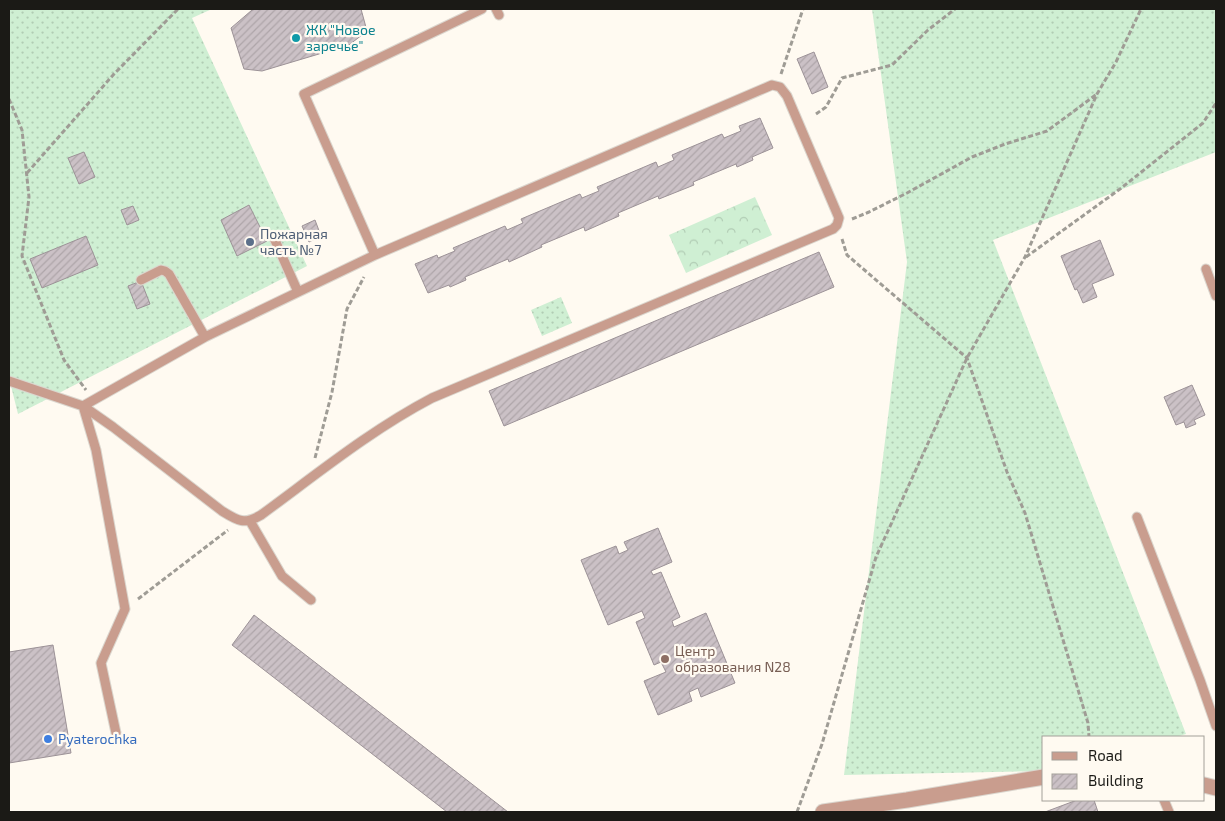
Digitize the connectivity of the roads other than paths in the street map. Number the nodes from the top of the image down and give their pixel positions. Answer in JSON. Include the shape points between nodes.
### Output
{"nodes":[{"id":1,"x":482,"y":9,"type":"edge"},
{"id":2,"x":274,"y":238,"type":"dead end"},
{"id":3,"x":375,"y":256,"type":"junction"},
{"id":4,"x":1206,"y":269,"type":"dead end"},
{"id":5,"x":140,"y":280,"type":"dead end"},
{"id":6,"x":298,"y":292,"type":"junction"},
{"id":7,"x":1216,"y":296,"type":"edge"},
{"id":8,"x":205,"y":337,"type":"junction"},
{"id":9,"x":9,"y":381,"type":"edge"},
{"id":10,"x":82,"y":406,"type":"junction"},
{"id":11,"x":1137,"y":516,"type":"dead end"},
{"id":12,"x":246,"y":521,"type":"junction"},
{"id":13,"x":311,"y":600,"type":"dead end"},
{"id":14,"x":1216,"y":726,"type":"edge"},
{"id":15,"x":116,"y":733,"type":"dead end"},
{"id":16,"x":1042,"y":777,"type":"edge"},
{"id":17,"x":823,"y":812,"type":"edge"}],
"edges":[{"from":1,"to":3,"type":"lane","via":[[304,94]]},
{"from":2,"to":6,"type":"lane"},
{"from":3,"to":6,"type":"lane"},
{"from":3,"to":12,"type":"lane","via":[[772,84],[782,88],[838,216],[838,224],[833,229],[432,398],[383,426]]},
{"from":4,"to":7,"type":"lane"},
{"from":5,"to":8,"type":"lane","via":[[161,270],[169,274]]},
{"from":6,"to":8,"type":"lane"},
{"from":8,"to":10,"type":"lane"},
{"from":9,"to":10,"type":"lane"},
{"from":10,"to":12,"type":"lane","via":[[231,517]]},
{"from":10,"to":15,"type":"lane","via":[[96,450],[125,610],[101,663]]},
{"from":11,"to":14,"type":"lane"},
{"from":12,"to":13,"type":"lane","via":[[282,576]]},
{"from":16,"to":17,"type":"street"}]}
